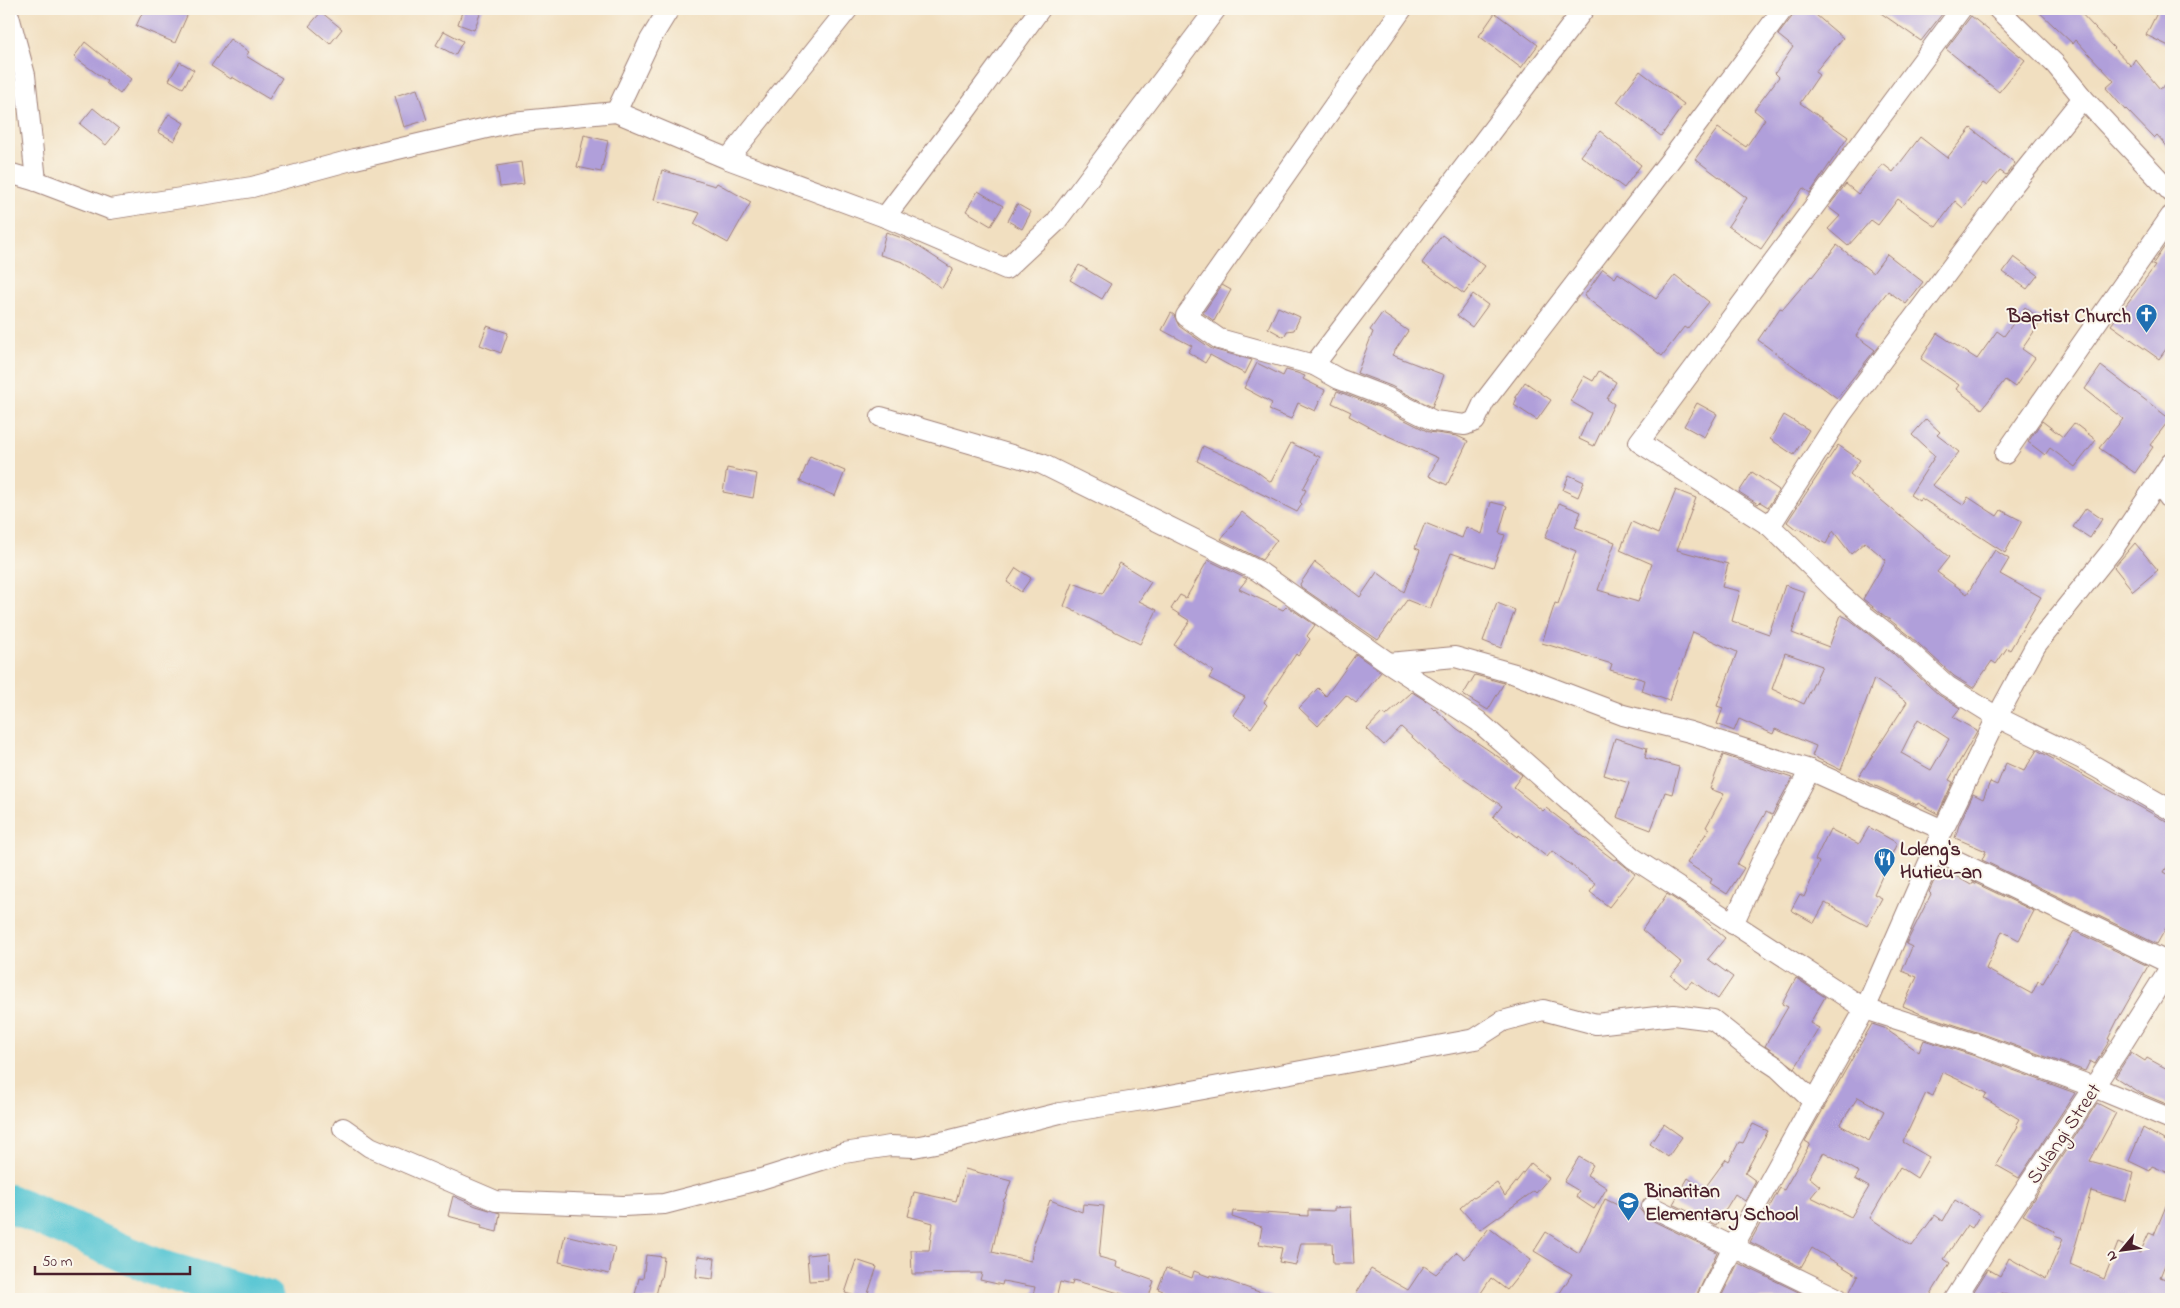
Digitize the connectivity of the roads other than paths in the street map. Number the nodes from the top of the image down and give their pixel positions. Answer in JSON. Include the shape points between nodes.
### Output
{"nodes":[{"id":1,"x":669,"y":9,"type":"edge"},
{"id":2,"x":848,"y":9,"type":"edge"},
{"id":3,"x":1040,"y":9,"type":"edge"},
{"id":4,"x":1216,"y":9,"type":"edge"},
{"id":5,"x":1402,"y":9,"type":"edge"},
{"id":6,"x":1584,"y":9,"type":"edge"},
{"id":7,"x":1783,"y":9,"type":"edge"},
{"id":8,"x":1961,"y":9,"type":"edge"},
{"id":9,"x":1998,"y":9,"type":"edge"},
{"id":10,"x":9,"y":16,"type":"edge"},
{"id":11,"x":2083,"y":98,"type":"junction"},
{"id":12,"x":616,"y":112,"type":"junction"},
{"id":13,"x":728,"y":159,"type":"junction"},
{"id":14,"x":9,"y":173,"type":"edge"},
{"id":15,"x":36,"y":181,"type":"junction"},
{"id":16,"x":2171,"y":192,"type":"edge"},
{"id":17,"x":2171,"y":216,"type":"edge"},
{"id":18,"x":885,"y":217,"type":"junction"},
{"id":19,"x":1314,"y":365,"type":"junction"},
{"id":20,"x":881,"y":417,"type":"dead end"},
{"id":21,"x":2005,"y":454,"type":"dead end"},
{"id":22,"x":2171,"y":463,"type":"edge"},
{"id":23,"x":2158,"y":483,"type":"junction"},
{"id":24,"x":2171,"y":500,"type":"edge"},
{"id":25,"x":1770,"y":526,"type":"junction"},
{"id":26,"x":1389,"y":662,"type":"junction"},
{"id":27,"x":1997,"y":717,"type":"junction"},
{"id":28,"x":1810,"y":770,"type":"junction"},
{"id":29,"x":2171,"y":810,"type":"edge"},
{"id":30,"x":1943,"y":830,"type":"junction"},
{"id":31,"x":1934,"y":850,"type":"junction"},
{"id":32,"x":1733,"y":924,"type":"junction"},
{"id":33,"x":2171,"y":965,"type":"edge"},
{"id":34,"x":1864,"y":1009,"type":"junction"},
{"id":35,"x":2094,"y":1087,"type":"junction"},
{"id":36,"x":1814,"y":1102,"type":"junction"},
{"id":37,"x":2171,"y":1119,"type":"edge"},
{"id":38,"x":343,"y":1128,"type":"dead end"},
{"id":39,"x":1652,"y":1207,"type":"dead end"},
{"id":40,"x":1733,"y":1247,"type":"junction"},
{"id":41,"x":1707,"y":1299,"type":"edge"},
{"id":42,"x":1839,"y":1299,"type":"edge"},
{"id":43,"x":1955,"y":1299,"type":"edge"}],
"edges":[{"from":1,"to":12,"type":"street","via":[[650,40]]},
{"from":2,"to":13,"type":"street"},
{"from":3,"to":18,"type":"street"},
{"from":4,"to":18,"type":"street","via":[[1055,223],[1006,269]]},
{"from":5,"to":19,"type":"street","via":[[1186,316],[1219,339]]},
{"from":6,"to":19,"type":"street"},
{"from":7,"to":19,"type":"street","via":[[1484,402],[1475,421],[1465,425],[1434,421]]},
{"from":8,"to":25,"type":"street","via":[[1639,442]]},
{"from":9,"to":11,"type":"street","via":[[2054,64]]},
{"from":10,"to":15,"type":"street","via":[[25,75]]},
{"from":11,"to":16,"type":"street"},
{"from":11,"to":25,"type":"street","via":[[2006,194],[1841,415]]},
{"from":12,"to":13,"type":"street"},
{"from":12,"to":15,"type":"street","via":[[512,122],[252,187],[110,209]]},
{"from":13,"to":18,"type":"street"},
{"from":14,"to":15,"type":"street"},
{"from":17,"to":21,"type":"street"},
{"from":20,"to":26,"type":"street","via":[[1042,464],[1258,571]]},
{"from":22,"to":23,"type":"street"},
{"from":23,"to":24,"type":"street"},
{"from":23,"to":27,"type":"street","via":[[2113,549],[2036,645]]},
{"from":25,"to":27,"type":"street","via":[[1862,614],[1947,686]]},
{"from":26,"to":28,"type":"street","via":[[1455,657],[1515,674],[1623,715],[1690,732]]},
{"from":26,"to":32,"type":"street","via":[[1478,721],[1633,858]]},
{"from":27,"to":29,"type":"street","via":[[2082,758]]},
{"from":27,"to":30,"type":"street"},
{"from":28,"to":30,"type":"street"},
{"from":28,"to":32,"type":"street","via":[[1765,854]]},
{"from":30,"to":31,"type":"street"},
{"from":31,"to":33,"type":"street"},
{"from":31,"to":34,"type":"street"},
{"from":32,"to":34,"type":"street"},
{"from":33,"to":35,"type":"street","name":"Sulangi Street"},
{"from":34,"to":35,"type":"street","via":[[1978,1045]]},
{"from":34,"to":36,"type":"street"},
{"from":35,"to":37,"type":"street"},
{"from":35,"to":43,"type":"street","name":"Sulangi Street"},
{"from":36,"to":38,"type":"street","via":[[1778,1068],[1713,1020],[1674,1015],[1596,1024],[1543,1010],[1503,1021],[1475,1039],[1060,1113],[914,1147],[890,1146],[844,1153],[664,1204],[623,1206],[496,1201],[370,1147]]},
{"from":36,"to":40,"type":"street"},
{"from":39,"to":40,"type":"street"},
{"from":40,"to":41,"type":"street"},
{"from":40,"to":42,"type":"street"}]}
